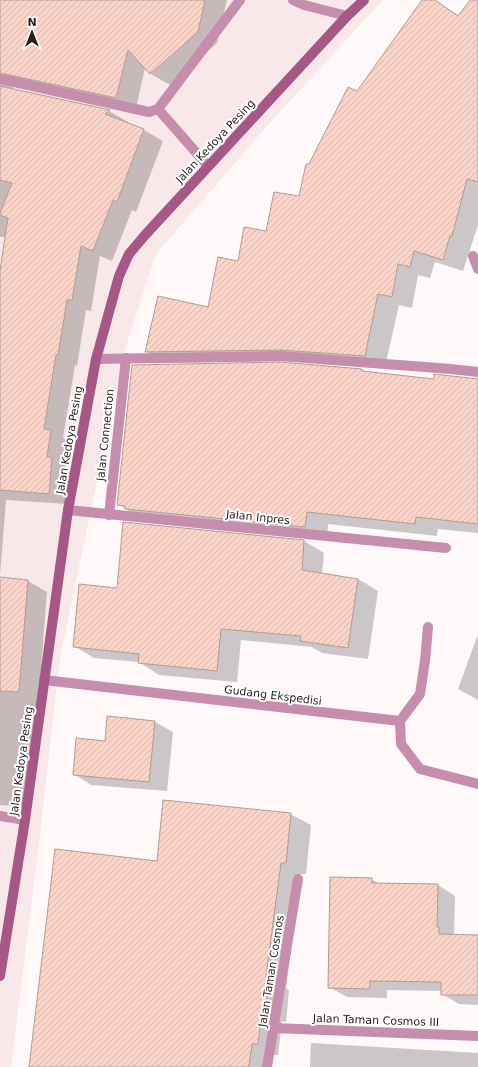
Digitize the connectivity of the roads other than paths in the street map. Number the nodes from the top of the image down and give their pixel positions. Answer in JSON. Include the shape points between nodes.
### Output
{"nodes":[{"id":1,"x":240,"y":0,"type":"edge"},
{"id":2,"x":293,"y":0,"type":"edge"},
{"id":3,"x":364,"y":0,"type":"edge"},
{"id":4,"x":347,"y":16,"type":"junction"},
{"id":5,"x":0,"y":79,"type":"edge"},
{"id":6,"x":158,"y":109,"type":"junction"},
{"id":7,"x":208,"y":166,"type":"junction"},
{"id":8,"x":473,"y":256,"type":"dead end"},
{"id":9,"x":478,"y":270,"type":"edge"},
{"id":10,"x":126,"y":358,"type":"junction"},
{"id":11,"x":96,"y":359,"type":"junction"},
{"id":12,"x":478,"y":372,"type":"edge"},
{"id":13,"x":68,"y":510,"type":"junction"},
{"id":14,"x":109,"y":515,"type":"junction"},
{"id":15,"x":446,"y":548,"type":"dead end"},
{"id":16,"x":428,"y":627,"type":"dead end"},
{"id":17,"x":44,"y":680,"type":"junction"},
{"id":18,"x":400,"y":721,"type":"junction"},
{"id":19,"x":478,"y":784,"type":"edge"},
{"id":20,"x":0,"y":816,"type":"edge"},
{"id":21,"x":25,"y":820,"type":"junction"},
{"id":22,"x":298,"y":879,"type":"dead end"},
{"id":23,"x":0,"y":976,"type":"edge"},
{"id":24,"x":273,"y":1028,"type":"junction"},
{"id":25,"x":478,"y":1036,"type":"edge"},
{"id":26,"x":267,"y":1067,"type":"edge"}],
"edges":[{"from":1,"to":6,"type":"street"},
{"from":2,"to":4,"type":"street"},
{"from":3,"to":4,"type":"street","name":"Jalan Kedoya Pesing"},
{"from":4,"to":7,"type":"street","name":"Jalan Kedoya Pesing"},
{"from":5,"to":6,"type":"street","via":[[149,112]]},
{"from":6,"to":7,"type":"street"},
{"from":7,"to":11,"type":"street","name":"Jalan Kedoya Pesing","via":[[130,254],[119,276]]},
{"from":8,"to":9,"type":"street"},
{"from":10,"to":11,"type":"street"},
{"from":10,"to":12,"type":"street","via":[[280,356]]},
{"from":10,"to":14,"type":"street","name":"Jalan Connection"},
{"from":11,"to":13,"type":"street","name":"Jalan Kedoya Pesing"},
{"from":13,"to":14,"type":"street","name":"Jalan Inpres"},
{"from":13,"to":17,"type":"street","name":"Jalan Kedoya Pesing"},
{"from":14,"to":15,"type":"street","name":"Jalan Inpres"},
{"from":16,"to":18,"type":"street","via":[[420,694]]},
{"from":17,"to":18,"type":"street","name":"Gudang Ekspedisi"},
{"from":17,"to":21,"type":"street","name":"Jalan Kedoya Pesing"},
{"from":18,"to":19,"type":"street","via":[[401,744],[420,768]]},
{"from":20,"to":21,"type":"street"},
{"from":21,"to":23,"type":"street","name":"Jalan Kedoya Pesing"},
{"from":22,"to":24,"type":"street","name":"Jalan Taman Cosmos"},
{"from":24,"to":25,"type":"street","name":"Jalan Taman Cosmos III"},
{"from":24,"to":26,"type":"street","name":"Jalan Taman Cosmos"}]}
